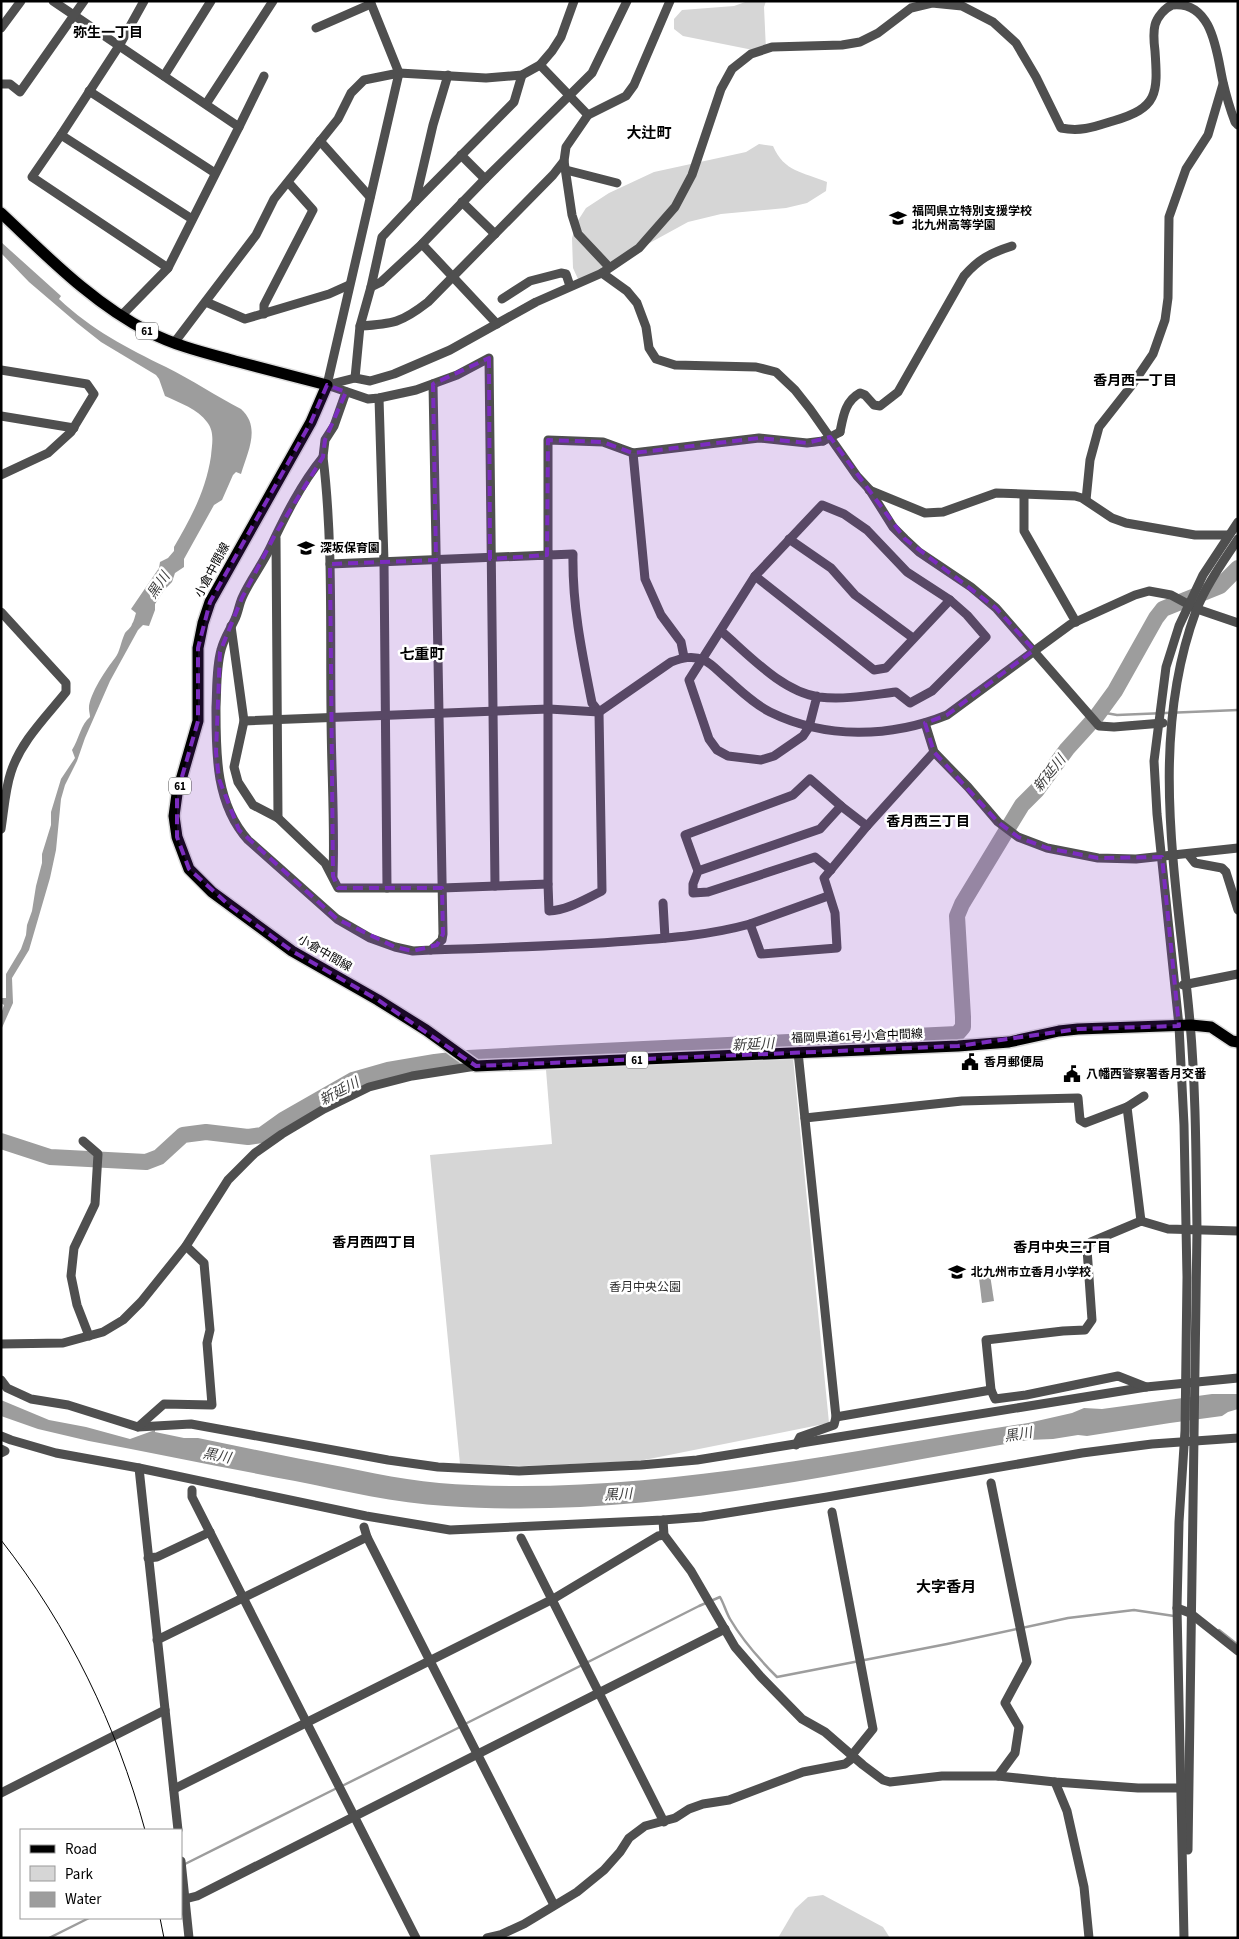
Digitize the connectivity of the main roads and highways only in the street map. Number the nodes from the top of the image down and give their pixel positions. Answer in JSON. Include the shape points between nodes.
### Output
{"nodes":[{"id":1,"x":1,"y":213,"type":"edge"},
{"id":2,"x":1238,"y":1042,"type":"edge"},
{"id":3,"x":476,"y":1066,"type":"joint"}],
"edges":[{"from":1,"to":3,"type":"main road","name":"小倉中間線","number":"61","via":[[93,295],[149,332],[174,343],[327,385],[311,422],[210,602],[203,623],[198,648],[198,722],[177,794],[174,816],[177,837],[189,868],[212,892],[292,951],[394,1010]]},
{"from":2,"to":3,"type":"main road","name":"福岡県道61号小倉中間線","number":"61","via":[[1211,1027],[1185,1025],[1078,1029],[989,1044]]}]}
